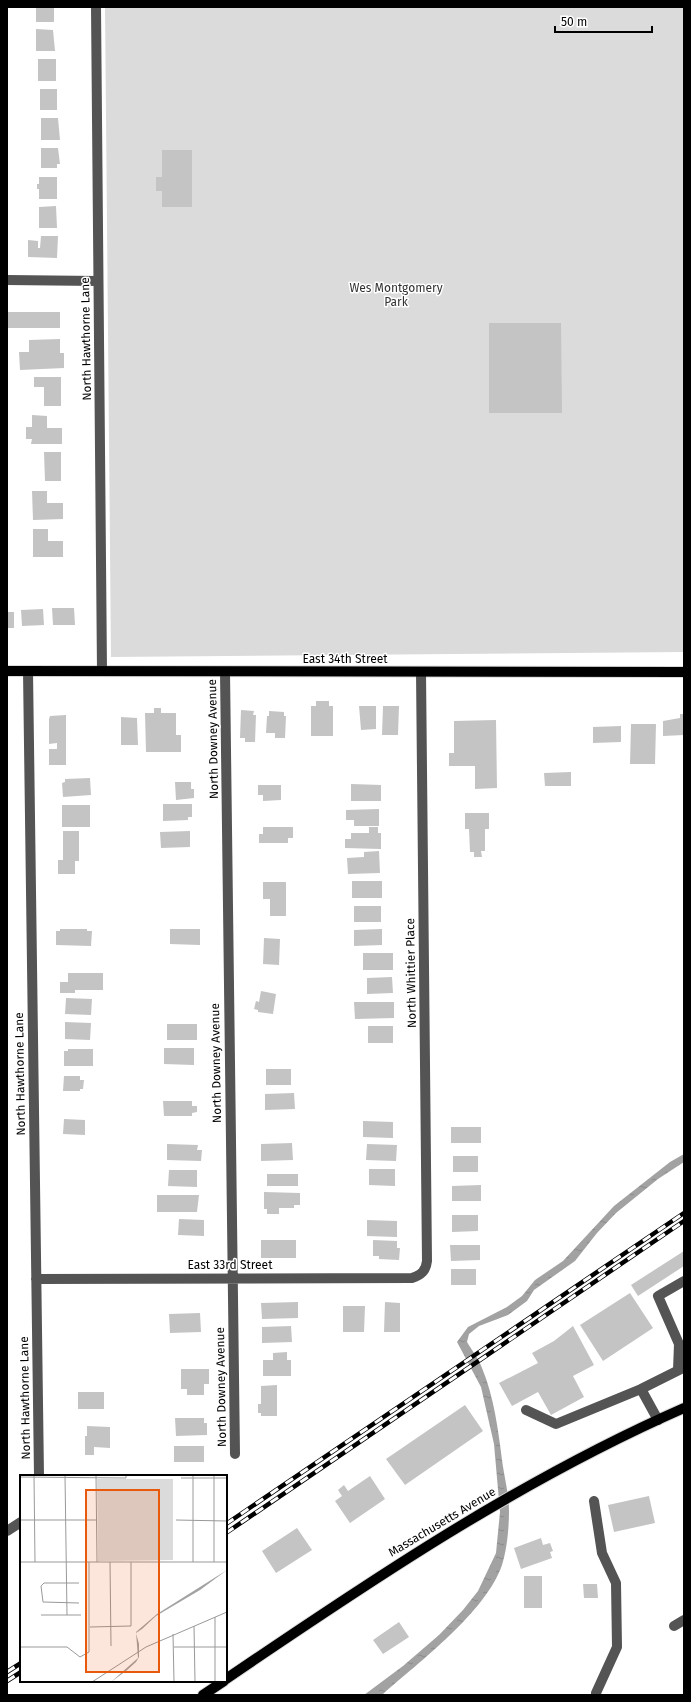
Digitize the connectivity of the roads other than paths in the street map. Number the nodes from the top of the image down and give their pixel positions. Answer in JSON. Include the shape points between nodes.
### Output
{"nodes":[{"id":1,"x":96,"y":7,"type":"edge"},
{"id":2,"x":7,"y":280,"type":"edge"},
{"id":3,"x":98,"y":280,"type":"junction"},
{"id":4,"x":7,"y":671,"type":"edge"},
{"id":5,"x":28,"y":671,"type":"junction"},
{"id":6,"x":102,"y":672,"type":"junction"},
{"id":7,"x":225,"y":672,"type":"junction"},
{"id":8,"x":421,"y":672,"type":"junction"},
{"id":9,"x":684,"y":672,"type":"edge"},
{"id":10,"x":423,"y":1272,"type":"joint"},
{"id":11,"x":232,"y":1278,"type":"junction"},
{"id":12,"x":36,"y":1279,"type":"junction"},
{"id":13,"x":684,"y":1281,"type":"edge"},
{"id":14,"x":681,"y":1369,"type":"edge"},
{"id":15,"x":641,"y":1389,"type":"junction"},
{"id":16,"x":684,"y":1408,"type":"edge"},
{"id":17,"x":526,"y":1410,"type":"dead end"},
{"id":18,"x":658,"y":1420,"type":"junction"},
{"id":19,"x":235,"y":1454,"type":"dead end"},
{"id":20,"x":39,"y":1475,"type":"edge"},
{"id":21,"x":594,"y":1500,"type":"dead end"},
{"id":22,"x":20,"y":1523,"type":"edge"},
{"id":23,"x":7,"y":1531,"type":"edge"},
{"id":24,"x":684,"y":1620,"type":"edge"},
{"id":25,"x":674,"y":1626,"type":"dead end"},
{"id":26,"x":227,"y":1678,"type":"edge"},
{"id":27,"x":222,"y":1682,"type":"edge"},
{"id":28,"x":596,"y":1693,"type":"dead end"},
{"id":29,"x":203,"y":1695,"type":"edge"}],
"edges":[{"from":1,"to":3,"type":"street","name":"North Hawthorne Lane"},
{"from":2,"to":3,"type":"street"},
{"from":3,"to":6,"type":"street","name":"North Hawthorne Lane"},
{"from":4,"to":5,"type":"main road","name":"East 34th Street"},
{"from":5,"to":6,"type":"main road","name":"East 34th Street"},
{"from":5,"to":12,"type":"street","name":"North Hawthorne Lane"},
{"from":6,"to":7,"type":"main road","name":"East 34th Street"},
{"from":7,"to":8,"type":"main road","name":"East 34th Street"},
{"from":7,"to":11,"type":"street","name":"North Downey Avenue"},
{"from":8,"to":9,"type":"main road","name":"East 34th Street"},
{"from":8,"to":10,"type":"street","name":"North Whittier Place","via":[[427,1261]]},
{"from":10,"to":11,"type":"street","name":"East 33rd Street","via":[[412,1278]]},
{"from":11,"to":12,"type":"street","name":"East 33rd Street"},
{"from":11,"to":19,"type":"street","name":"North Downey Avenue"},
{"from":12,"to":20,"type":"street","name":"North Hawthorne Lane"},
{"from":13,"to":14,"type":"street","via":[[658,1296],[680,1344]]},
{"from":14,"to":15,"type":"street"},
{"from":15,"to":17,"type":"street","via":[[556,1424]]},
{"from":15,"to":18,"type":"street"},
{"from":16,"to":18,"type":"main road","name":"Massachusetts Avenue"},
{"from":18,"to":26,"type":"main road","name":"Massachusetts Avenue","via":[[567,1464],[517,1492],[362,1587]]},
{"from":21,"to":28,"type":"street","via":[[602,1553],[616,1582],[617,1647]]},
{"from":22,"to":23,"type":"street"},
{"from":24,"to":25,"type":"street"},
{"from":27,"to":29,"type":"main road"}]}
